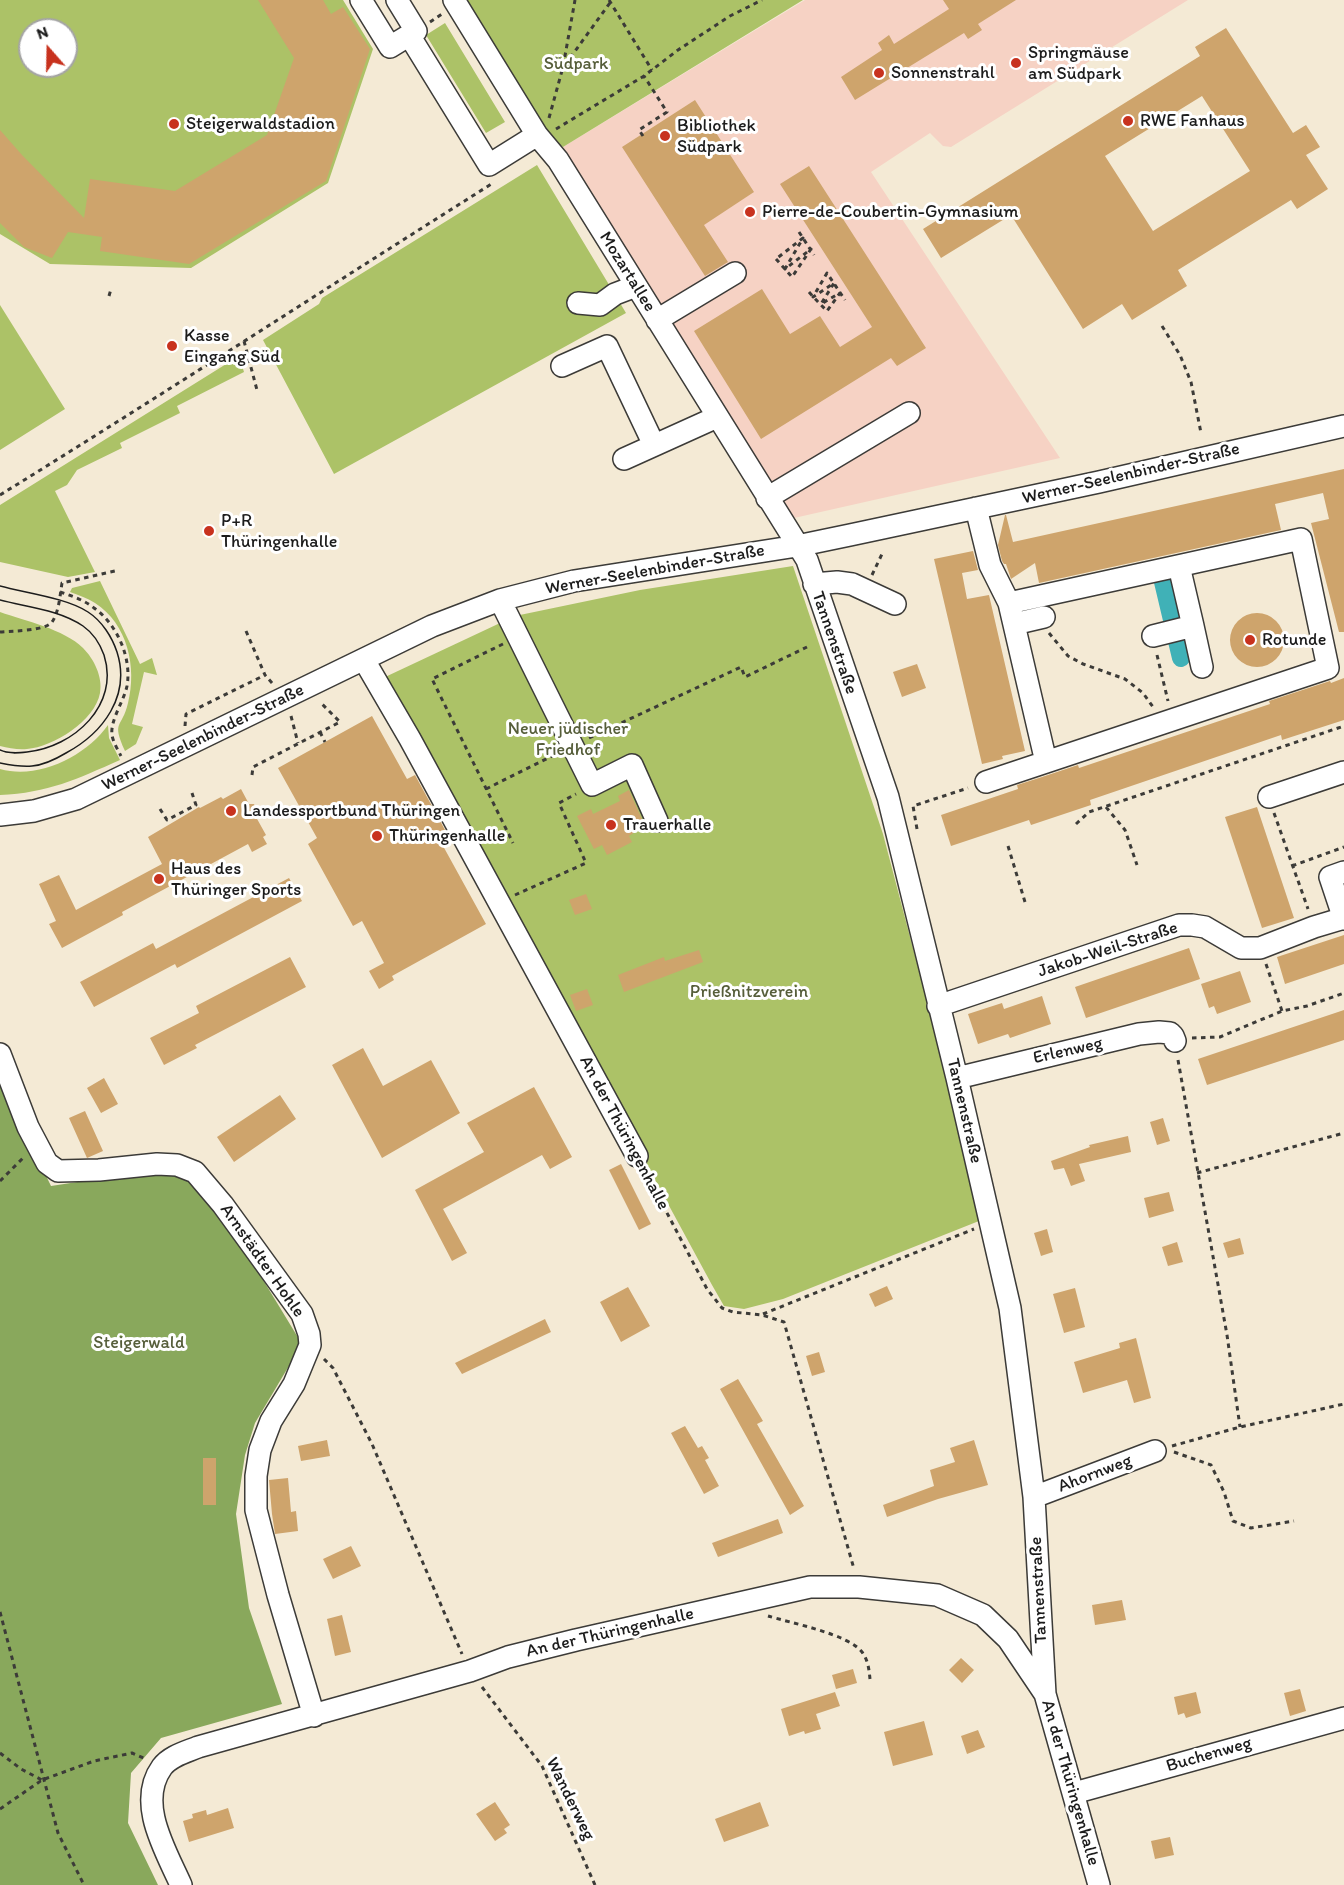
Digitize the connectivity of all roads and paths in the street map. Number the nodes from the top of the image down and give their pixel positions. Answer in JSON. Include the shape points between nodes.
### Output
{"nodes":[{"id":1,"x":361,"y":0,"type":"edge"},
{"id":2,"x":397,"y":0,"type":"edge"},
{"id":3,"x":454,"y":0,"type":"edge"},
{"id":4,"x":575,"y":0,"type":"edge"},
{"id":5,"x":762,"y":0,"type":"edge"},
{"id":6,"x":611,"y":1,"type":"edge"},
{"id":7,"x":409,"y":35,"type":"junction"},
{"id":8,"x":563,"y":67,"type":"junction"},
{"id":9,"x":652,"y":71,"type":"junction"},
{"id":10,"x":644,"y":76,"type":"junction"},
{"id":11,"x":643,"y":136,"type":"dead end"},
{"id":12,"x":540,"y":137,"type":"junction"},
{"id":13,"x":499,"y":180,"type":"dead end"},
{"id":14,"x":799,"y":232,"type":"dead end"},
{"id":15,"x":803,"y":238,"type":"junction"},
{"id":16,"x":811,"y":249,"type":"junction"},
{"id":17,"x":814,"y":255,"type":"dead end"},
{"id":18,"x":785,"y":269,"type":"junction"},
{"id":19,"x":735,"y":273,"type":"dead end"},
{"id":20,"x":834,"y":283,"type":"junction"},
{"id":21,"x":636,"y":286,"type":"junction"},
{"id":22,"x":111,"y":289,"type":"dead end"},
{"id":23,"x":809,"y":292,"type":"dead end"},
{"id":24,"x":840,"y":293,"type":"junction"},
{"id":25,"x":109,"y":296,"type":"dead end"},
{"id":26,"x":813,"y":297,"type":"junction"},
{"id":27,"x":845,"y":300,"type":"dead end"},
{"id":28,"x":578,"y":303,"type":"dead end"},
{"id":29,"x":821,"y":304,"type":"junction"},
{"id":30,"x":657,"y":320,"type":"junction"},
{"id":31,"x":1162,"y":326,"type":"dead end"},
{"id":32,"x":244,"y":341,"type":"junction"},
{"id":33,"x":562,"y":366,"type":"dead end"},
{"id":34,"x":257,"y":390,"type":"dead end"},
{"id":35,"x":909,"y":413,"type":"dead end"},
{"id":36,"x":717,"y":417,"type":"junction"},
{"id":37,"x":1344,"y":426,"type":"edge"},
{"id":38,"x":1201,"y":433,"type":"dead end"},
{"id":39,"x":654,"y":445,"type":"junction"},
{"id":40,"x":624,"y":459,"type":"dead end"},
{"id":41,"x":0,"y":495,"type":"edge"},
{"id":42,"x":767,"y":498,"type":"junction"},
{"id":43,"x":976,"y":508,"type":"junction"},
{"id":44,"x":797,"y":546,"type":"junction"},
{"id":45,"x":1179,"y":566,"type":"junction"},
{"id":46,"x":119,"y":570,"type":"dead end"},
{"id":47,"x":814,"y":584,"type":"junction"},
{"id":48,"x":60,"y":592,"type":"junction"},
{"id":49,"x":500,"y":600,"type":"junction"},
{"id":50,"x":1010,"y":603,"type":"junction"},
{"id":51,"x":895,"y":604,"type":"dead end"},
{"id":52,"x":1044,"y":617,"type":"joint"},
{"id":53,"x":1014,"y":624,"type":"junction"},
{"id":54,"x":246,"y":631,"type":"dead end"},
{"id":55,"x":1174,"y":631,"type":"junction"},
{"id":56,"x":0,"y":632,"type":"edge"},
{"id":57,"x":518,"y":637,"type":"junction"},
{"id":58,"x":807,"y":647,"type":"dead end"},
{"id":59,"x":255,"y":653,"type":"dead end"},
{"id":60,"x":364,"y":660,"type":"junction"},
{"id":61,"x":1202,"y":667,"type":"dead end"},
{"id":62,"x":266,"y":675,"type":"dead end"},
{"id":63,"x":1162,"y":679,"type":"dead end"},
{"id":64,"x":319,"y":701,"type":"dead end"},
{"id":65,"x":291,"y":715,"type":"dead end"},
{"id":66,"x":1158,"y":725,"type":"junction"},
{"id":67,"x":1344,"y":726,"type":"edge"},
{"id":68,"x":320,"y":732,"type":"junction"},
{"id":69,"x":325,"y":742,"type":"dead end"},
{"id":70,"x":298,"y":743,"type":"junction"},
{"id":71,"x":572,"y":746,"type":"junction"},
{"id":72,"x":182,"y":748,"type":"junction"},
{"id":73,"x":1046,"y":762,"type":"junction"},
{"id":74,"x":1344,"y":772,"type":"edge"},
{"id":75,"x":129,"y":774,"type":"junction"},
{"id":76,"x":252,"y":775,"type":"dead end"},
{"id":77,"x":986,"y":782,"type":"joint"},
{"id":78,"x":592,"y":785,"type":"junction"},
{"id":79,"x":486,"y":789,"type":"junction"},
{"id":80,"x":192,"y":793,"type":"dead end"},
{"id":81,"x":1269,"y":797,"type":"dead end"},
{"id":82,"x":1106,"y":807,"type":"junction"},
{"id":83,"x":160,"y":809,"type":"dead end"},
{"id":84,"x":0,"y":815,"type":"edge"},
{"id":85,"x":657,"y":821,"type":"dead end"},
{"id":86,"x":1076,"y":824,"type":"dead end"},
{"id":87,"x":1280,"y":830,"type":"dead end"},
{"id":88,"x":919,"y":840,"type":"dead end"},
{"id":89,"x":513,"y":843,"type":"dead end"},
{"id":90,"x":1008,"y":846,"type":"dead end"},
{"id":91,"x":1344,"y":847,"type":"edge"},
{"id":92,"x":1137,"y":865,"type":"dead end"},
{"id":93,"x":1292,"y":866,"type":"junction"},
{"id":94,"x":1344,"y":872,"type":"edge"},
{"id":95,"x":499,"y":902,"type":"junction"},
{"id":96,"x":1025,"y":902,"type":"dead end"},
{"id":97,"x":1307,"y":907,"type":"dead end"},
{"id":98,"x":1344,"y":919,"type":"edge"},
{"id":99,"x":1260,"y":948,"type":"junction"},
{"id":100,"x":1344,"y":993,"type":"edge"},
{"id":101,"x":938,"y":1006,"type":"junction"},
{"id":102,"x":1282,"y":1011,"type":"junction"},
{"id":103,"x":1180,"y":1040,"type":"junction"},
{"id":104,"x":0,"y":1054,"type":"edge"},
{"id":105,"x":957,"y":1078,"type":"junction"},
{"id":106,"x":1344,"y":1133,"type":"edge"},
{"id":107,"x":637,"y":1156,"type":"joint"},
{"id":108,"x":24,"y":1157,"type":"dead end"},
{"id":109,"x":1197,"y":1173,"type":"junction"},
{"id":110,"x":0,"y":1181,"type":"edge"},
{"id":111,"x":991,"y":1222,"type":"junction"},
{"id":112,"x":762,"y":1315,"type":"junction"},
{"id":113,"x":310,"y":1345,"type":"junction"},
{"id":114,"x":1344,"y":1404,"type":"edge"},
{"id":115,"x":1240,"y":1427,"type":"junction"},
{"id":116,"x":1155,"y":1451,"type":"junction"},
{"id":117,"x":1034,"y":1497,"type":"junction"},
{"id":118,"x":1294,"y":1521,"type":"dead end"},
{"id":119,"x":859,"y":1587,"type":"junction"},
{"id":120,"x":0,"y":1612,"type":"edge"},
{"id":121,"x":766,"y":1616,"type":"dead end"},
{"id":122,"x":470,"y":1671,"type":"junction"},
{"id":123,"x":870,"y":1679,"type":"dead end"},
{"id":124,"x":1045,"y":1695,"type":"junction"},
{"id":125,"x":314,"y":1716,"type":"junction"},
{"id":126,"x":1344,"y":1718,"type":"edge"},
{"id":127,"x":0,"y":1754,"type":"edge"},
{"id":128,"x":163,"y":1767,"type":"junction"},
{"id":129,"x":42,"y":1780,"type":"junction"},
{"id":130,"x":1074,"y":1793,"type":"junction"},
{"id":131,"x":0,"y":1809,"type":"edge"},
{"id":132,"x":84,"y":1885,"type":"edge"},
{"id":133,"x":180,"y":1885,"type":"edge"},
{"id":134,"x":595,"y":1885,"type":"edge"},
{"id":135,"x":1099,"y":1885,"type":"edge"}],
"edges":[{"from":1,"to":7,"type":"street","via":[[390,47]]},
{"from":2,"to":7,"type":"street","via":[[416,30]]},
{"from":3,"to":12,"type":"street","name":"Mozartallee"},
{"from":4,"to":8,"type":"path"},
{"from":5,"to":9,"type":"path","via":[[713,27]]},
{"from":6,"to":8,"type":"path"},
{"from":6,"to":9,"type":"path"},
{"from":7,"to":12,"type":"street","via":[[489,165]]},
{"from":8,"to":12,"type":"path"},
{"from":9,"to":10,"type":"path"},
{"from":10,"to":11,"type":"path","via":[[667,112],[639,130]]},
{"from":10,"to":12,"type":"path"},
{"from":12,"to":21,"type":"street","name":"Mozartallee"},
{"from":13,"to":32,"type":"path"},
{"from":14,"to":15,"type":"path"},
{"from":15,"to":16,"type":"path"},
{"from":15,"to":18,"type":"path"},
{"from":15,"to":18,"type":"path","via":[[776,259]]},
{"from":16,"to":17,"type":"path"},
{"from":16,"to":18,"type":"path"},
{"from":16,"to":18,"type":"path","via":[[792,277]]},
{"from":19,"to":30,"type":"street"},
{"from":20,"to":24,"type":"path"},
{"from":20,"to":26,"type":"path"},
{"from":20,"to":26,"type":"path","via":[[827,273]]},
{"from":20,"to":29,"type":"path"},
{"from":21,"to":28,"type":"street","via":[[600,304]]},
{"from":21,"to":30,"type":"street","name":"Mozartallee"},
{"from":22,"to":25,"type":"path"},
{"from":23,"to":26,"type":"path"},
{"from":24,"to":27,"type":"path"},
{"from":24,"to":29,"type":"path"},
{"from":24,"to":29,"type":"path","via":[[827,311]]},
{"from":26,"to":29,"type":"path"},
{"from":30,"to":36,"type":"street","name":"Mozartallee"},
{"from":31,"to":38,"type":"path","via":[[1191,382]]},
{"from":32,"to":34,"type":"path"},
{"from":32,"to":41,"type":"path"},
{"from":33,"to":39,"type":"street","via":[[607,346]]},
{"from":35,"to":42,"type":"street"},
{"from":36,"to":39,"type":"street"},
{"from":36,"to":42,"type":"street","name":"Mozartallee"},
{"from":37,"to":43,"type":"street","name":"Werner-Seelenbinder-Straße"},
{"from":39,"to":40,"type":"street"},
{"from":42,"to":44,"type":"street","name":"Mozartallee"},
{"from":43,"to":44,"type":"street","name":"Werner-Seelenbinder-Straße"},
{"from":43,"to":50,"type":"street","via":[[990,565]]},
{"from":44,"to":47,"type":"street","name":"Tannenstraße","via":[[807,560]]},
{"from":44,"to":49,"type":"street","name":"Werner-Seelenbinder-Straße","via":[[574,581]]},
{"from":45,"to":50,"type":"street"},
{"from":45,"to":55,"type":"street"},
{"from":45,"to":66,"type":"street","via":[[1301,538],[1328,668]]},
{"from":46,"to":48,"type":"path","via":[[62,584]]},
{"from":47,"to":51,"type":"street","via":[[852,584]]},
{"from":47,"to":101,"type":"street","name":"Tannenstraße","via":[[888,797]]},
{"from":48,"to":56,"type":"path","via":[[54,621],[49,625]]},
{"from":48,"to":75,"type":"path","via":[[95,608],[112,626],[123,647],[127,684],[112,736]]},
{"from":49,"to":57,"type":"street"},
{"from":49,"to":60,"type":"street","name":"Werner-Seelenbinder-Straße","via":[[432,626]]},
{"from":50,"to":53,"type":"street"},
{"from":52,"to":53,"type":"street"},
{"from":52,"to":66,"type":"path","via":[[1048,632],[1068,656],[1125,680],[1143,693],[1153,705]]},
{"from":53,"to":73,"type":"street"},
{"from":54,"to":59,"type":"path"},
{"from":55,"to":61,"type":"street"},
{"from":55,"to":63,"type":"path"},
{"from":57,"to":71,"type":"street"},
{"from":57,"to":79,"type":"path","via":[[432,679]]},
{"from":58,"to":71,"type":"path","via":[[745,677],[741,667]]},
{"from":60,"to":72,"type":"street","name":"Werner-Seelenbinder-Straße"},
{"from":60,"to":95,"type":"street","name":"An der Thüringenhalle"},
{"from":62,"to":72,"type":"path","via":[[186,714]]},
{"from":64,"to":68,"type":"path","via":[[340,722]]},
{"from":65,"to":70,"type":"path"},
{"from":66,"to":73,"type":"street"},
{"from":67,"to":82,"type":"path"},
{"from":68,"to":69,"type":"path"},
{"from":68,"to":70,"type":"path"},
{"from":70,"to":76,"type":"path","via":[[253,767]]},
{"from":71,"to":78,"type":"street"},
{"from":71,"to":79,"type":"path"},
{"from":72,"to":75,"type":"street","name":"Werner-Seelenbinder-Straße"},
{"from":73,"to":77,"type":"street"},
{"from":74,"to":81,"type":"street"},
{"from":75,"to":84,"type":"street","name":"Werner-Seelenbinder-Straße","via":[[53,807]]},
{"from":77,"to":88,"type":"path","via":[[913,806]]},
{"from":78,"to":85,"type":"street","via":[[632,765]]},
{"from":78,"to":95,"type":"path","via":[[559,803],[586,862]]},
{"from":79,"to":89,"type":"path"},
{"from":80,"to":83,"type":"path","via":[[196,805],[167,820]]},
{"from":82,"to":86,"type":"path","via":[[1089,812]]},
{"from":82,"to":92,"type":"path","via":[[1125,830]]},
{"from":87,"to":93,"type":"path"},
{"from":90,"to":96,"type":"path"},
{"from":91,"to":93,"type":"path"},
{"from":93,"to":97,"type":"path"},
{"from":94,"to":98,"type":"street","via":[[1330,877]]},
{"from":95,"to":107,"type":"street","name":"An der Thüringenhalle"},
{"from":98,"to":99,"type":"street"},
{"from":99,"to":101,"type":"street","name":"Jakob-Weil-Straße","via":[[1241,948],[1205,927],[1179,925]]},
{"from":99,"to":102,"type":"path"},
{"from":100,"to":102,"type":"path"},
{"from":101,"to":105,"type":"street","name":"Tannenstraße"},
{"from":102,"to":103,"type":"path","via":[[1220,1037]]},
{"from":103,"to":105,"type":"street","name":"Erlenweg","via":[[1166,1033],[1139,1034]]},
{"from":103,"to":109,"type":"path"},
{"from":104,"to":113,"type":"street","name":"Arnstädter Hohle","via":[[28,1126],[47,1163],[58,1171],[157,1164],[177,1165],[195,1172],[302,1314]]},
{"from":105,"to":111,"type":"street","name":"Tannenstraße"},
{"from":106,"to":109,"type":"path"},
{"from":107,"to":112,"type":"path","name":"An der Thüringenhalle","via":[[707,1289],[722,1308]]},
{"from":108,"to":110,"type":"path"},
{"from":109,"to":115,"type":"path"},
{"from":111,"to":112,"type":"path"},
{"from":111,"to":117,"type":"street","name":"Tannenstraße","via":[[1010,1308]]},
{"from":112,"to":119,"type":"path","name":"An der Thüringenhalle","via":[[784,1322]]},
{"from":113,"to":122,"type":"path","name":"Wanderweg","via":[[333,1368],[372,1444]]},
{"from":113,"to":125,"type":"street","via":[[260,1450],[256,1510]]},
{"from":114,"to":115,"type":"path"},
{"from":115,"to":116,"type":"path"},
{"from":116,"to":117,"type":"street","name":"Ahornweg"},
{"from":116,"to":118,"type":"path","via":[[1177,1452],[1211,1465],[1233,1521],[1251,1528]]},
{"from":117,"to":124,"type":"street","name":"Tannenstraße"},
{"from":119,"to":122,"type":"street","name":"An der Thüringenhalle","via":[[810,1587],[576,1640]]},
{"from":119,"to":124,"type":"street","name":"An der Thüringenhalle","via":[[937,1595],[983,1615],[1008,1639]]},
{"from":120,"to":129,"type":"path"},
{"from":121,"to":123,"type":"path","via":[[854,1644],[867,1659]]},
{"from":122,"to":125,"type":"street"},
{"from":122,"to":134,"type":"path","name":"Wanderweg","via":[[542,1766]]},
{"from":124,"to":130,"type":"street","name":"An der Thüringenhalle"},
{"from":125,"to":128,"type":"street","via":[[198,1747]]},
{"from":126,"to":130,"type":"street","name":"Buchenweg"},
{"from":127,"to":129,"type":"path"},
{"from":128,"to":129,"type":"path","via":[[132,1754],[94,1761]]},
{"from":128,"to":133,"type":"street","via":[[154,1784],[153,1811]]},
{"from":129,"to":131,"type":"path"},
{"from":129,"to":132,"type":"path","via":[[58,1833]]},
{"from":130,"to":135,"type":"street","name":"An der Thüringenhalle"}]}
